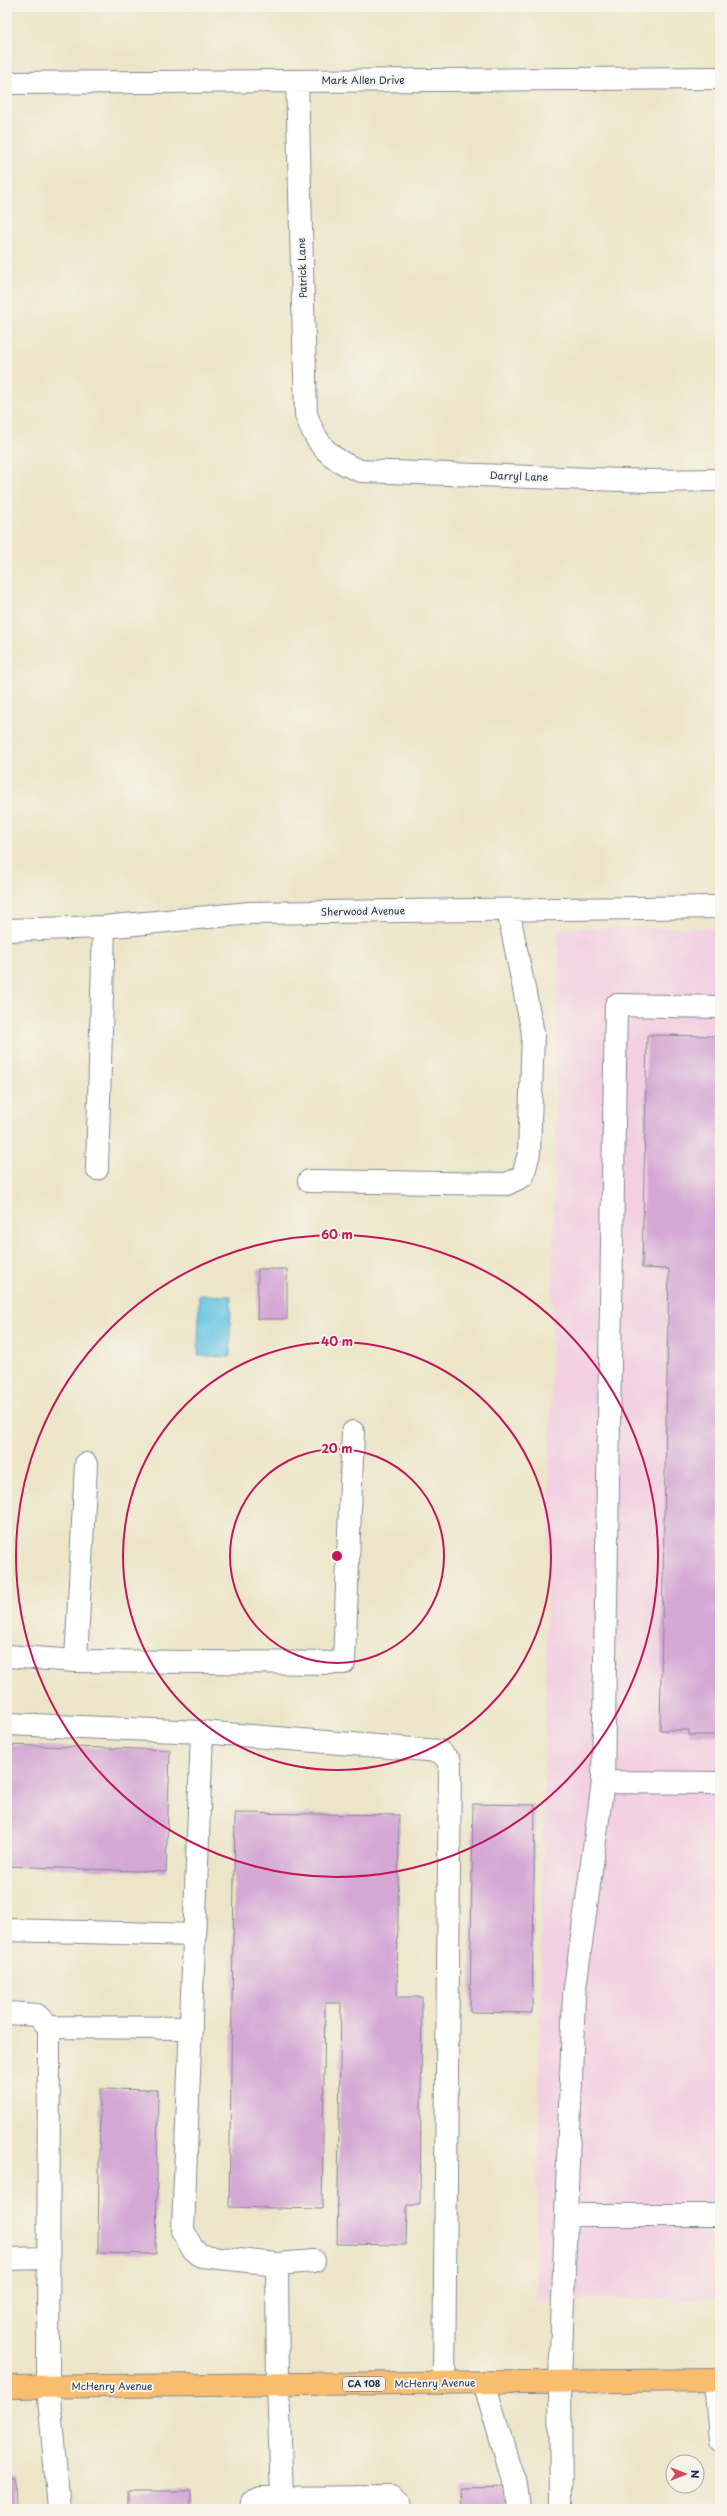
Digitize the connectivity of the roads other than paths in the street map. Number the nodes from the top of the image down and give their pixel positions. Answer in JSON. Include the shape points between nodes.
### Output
{"nodes":[{"id":1,"x":720,"y":78,"type":"edge"},
{"id":2,"x":297,"y":81,"type":"junction"},
{"id":3,"x":7,"y":83,"type":"edge"},
{"id":4,"x":325,"y":450,"type":"joint"},
{"id":5,"x":720,"y":480,"type":"edge"},
{"id":6,"x":720,"y":907,"type":"edge"},
{"id":7,"x":508,"y":910,"type":"junction"},
{"id":8,"x":104,"y":927,"type":"junction"},
{"id":9,"x":7,"y":930,"type":"edge"},
{"id":10,"x":720,"y":1007,"type":"edge"},
{"id":11,"x":97,"y":1170,"type":"dead end"},
{"id":12,"x":309,"y":1181,"type":"dead end"},
{"id":13,"x":353,"y":1432,"type":"dead end"},
{"id":14,"x":86,"y":1464,"type":"dead end"},
{"id":15,"x":7,"y":1656,"type":"edge"},
{"id":16,"x":76,"y":1661,"type":"junction"},
{"id":17,"x":7,"y":1724,"type":"edge"},
{"id":18,"x":202,"y":1732,"type":"junction"},
{"id":19,"x":603,"y":1782,"type":"junction"},
{"id":20,"x":720,"y":1783,"type":"edge"},
{"id":21,"x":7,"y":1930,"type":"edge"},
{"id":22,"x":195,"y":1935,"type":"junction"},
{"id":23,"x":7,"y":2013,"type":"edge"},
{"id":24,"x":49,"y":2028,"type":"junction"},
{"id":25,"x":191,"y":2028,"type":"junction"},
{"id":26,"x":566,"y":2215,"type":"junction"},
{"id":27,"x":720,"y":2216,"type":"edge"},
{"id":28,"x":47,"y":2258,"type":"junction"},
{"id":29,"x":7,"y":2259,"type":"edge"},
{"id":30,"x":314,"y":2261,"type":"dead end"},
{"id":31,"x":277,"y":2264,"type":"junction"},
{"id":32,"x":717,"y":2380,"type":"edge"},
{"id":33,"x":484,"y":2382,"type":"junction"},
{"id":34,"x":560,"y":2382,"type":"junction"},
{"id":35,"x":444,"y":2383,"type":"junction"},
{"id":36,"x":278,"y":2385,"type":"junction"},
{"id":37,"x":48,"y":2386,"type":"junction"},
{"id":38,"x":7,"y":2387,"type":"edge"},
{"id":39,"x":720,"y":2440,"type":"edge"},
{"id":40,"x":282,"y":2497,"type":"junction"},
{"id":41,"x":59,"y":2509,"type":"edge"},
{"id":42,"x":251,"y":2509,"type":"edge"},
{"id":43,"x":399,"y":2509,"type":"edge"},
{"id":44,"x":519,"y":2509,"type":"edge"},
{"id":45,"x":561,"y":2509,"type":"edge"}],
"edges":[{"from":1,"to":2,"type":"street","name":"Mark Allen Drive"},
{"from":2,"to":3,"type":"street","name":"Mark Allen Drive"},
{"from":2,"to":4,"type":"street","name":"Patrick Lane","via":[[306,414],[311,430]]},
{"from":4,"to":5,"type":"street","name":"Darryl Lane","via":[[345,465],[361,471],[651,481]]},
{"from":6,"to":7,"type":"street","name":"Sherwood Avenue"},
{"from":7,"to":8,"type":"street","name":"Sherwood Avenue","via":[[250,913]]},
{"from":7,"to":12,"type":"street","via":[[533,1033],[529,1152],[523,1176],[507,1184]]},
{"from":8,"to":9,"type":"street","name":"Sherwood Avenue"},
{"from":8,"to":11,"type":"street"},
{"from":10,"to":19,"type":"street","via":[[616,1005]]},
{"from":13,"to":16,"type":"street","via":[[344,1663]]},
{"from":14,"to":16,"type":"street"},
{"from":15,"to":16,"type":"street"},
{"from":17,"to":18,"type":"street"},
{"from":18,"to":22,"type":"street"},
{"from":18,"to":35,"type":"street","via":[[438,1751],[450,1762]]},
{"from":19,"to":20,"type":"street"},
{"from":19,"to":26,"type":"street","via":[[574,1995]]},
{"from":21,"to":22,"type":"street"},
{"from":22,"to":25,"type":"street"},
{"from":23,"to":24,"type":"street","via":[[38,2015]]},
{"from":24,"to":25,"type":"street"},
{"from":24,"to":28,"type":"street"},
{"from":25,"to":31,"type":"street","via":[[183,2230],[192,2248],[201,2256]]},
{"from":26,"to":27,"type":"street"},
{"from":26,"to":34,"type":"street"},
{"from":28,"to":29,"type":"street"},
{"from":28,"to":37,"type":"street"},
{"from":30,"to":31,"type":"street"},
{"from":31,"to":36,"type":"street"},
{"from":32,"to":34,"type":"main road","name":"McHenry Avenue","number":"CA 108"},
{"from":32,"to":39,"type":"street"},
{"from":33,"to":34,"type":"main road","name":"McHenry Avenue","number":"CA 108"},
{"from":33,"to":35,"type":"main road","name":"McHenry Avenue","number":"CA 108"},
{"from":33,"to":44,"type":"street","via":[[516,2484]]},
{"from":34,"to":45,"type":"street"},
{"from":35,"to":36,"type":"main road","name":"McHenry Avenue","number":"CA 108"},
{"from":36,"to":37,"type":"main road","name":"McHenry Avenue","number":"CA 108"},
{"from":36,"to":40,"type":"street"},
{"from":37,"to":38,"type":"main road","name":"McHenry Avenue","number":"CA 108"},
{"from":37,"to":41,"type":"street"},
{"from":40,"to":42,"type":"street","via":[[261,2498],[252,2502]]},
{"from":40,"to":43,"type":"street","via":[[392,2497],[398,2503]]}]}
